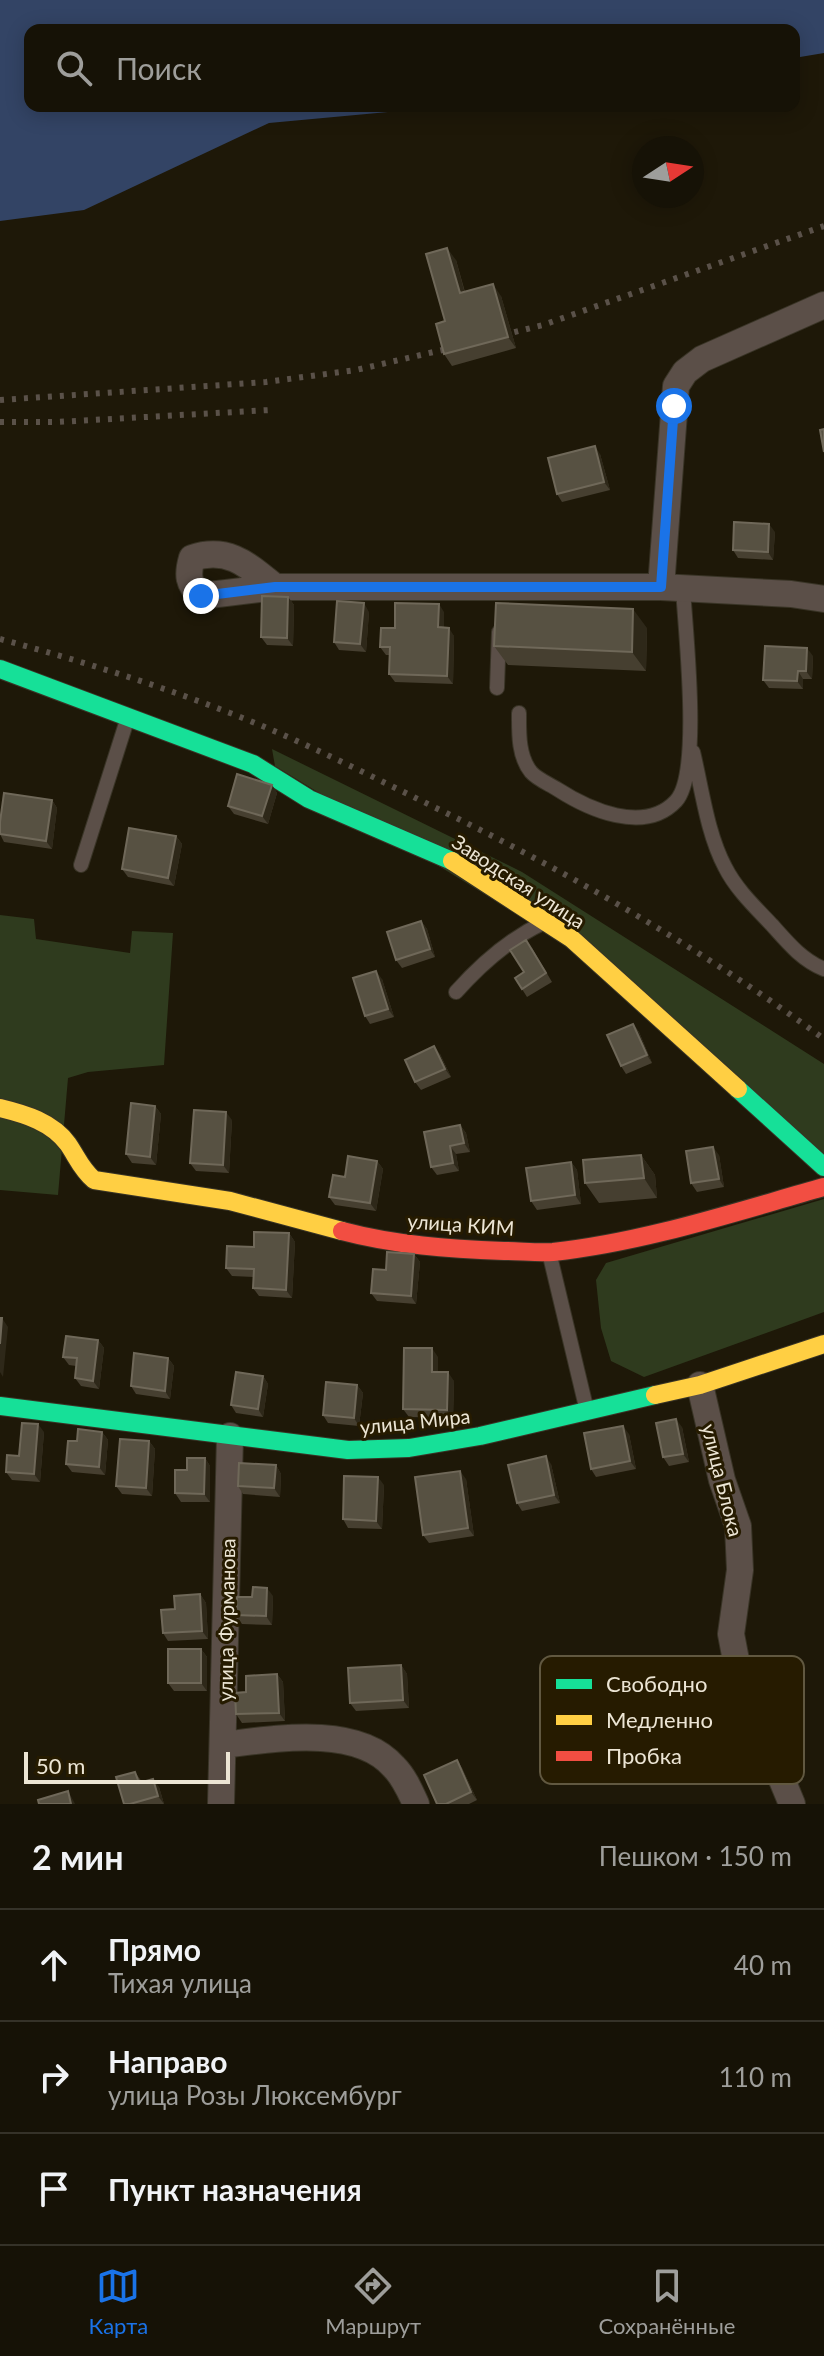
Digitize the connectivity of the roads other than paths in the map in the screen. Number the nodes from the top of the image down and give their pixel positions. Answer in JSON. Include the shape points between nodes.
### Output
{"nodes":[{"id":1,"x":824,"y":305,"type":"edge"},
{"id":2,"x":275,"y":587,"type":"dead end"},
{"id":3,"x":672,"y":587,"type":"junction"},
{"id":4,"x":824,"y":599,"type":"edge"},
{"id":5,"x":500,"y":601,"type":"junction"},
{"id":6,"x":0,"y":669,"type":"edge"},
{"id":7,"x":497,"y":688,"type":"dead end"},
{"id":8,"x":519,"y":713,"type":"dead end"},
{"id":9,"x":128,"y":717,"type":"junction"},
{"id":10,"x":691,"y":742,"type":"junction"},
{"id":11,"x":81,"y":865,"type":"dead end"},
{"id":12,"x":545,"y":922,"type":"junction"},
{"id":13,"x":824,"y":969,"type":"edge"},
{"id":14,"x":456,"y":992,"type":"dead end"},
{"id":15,"x":0,"y":1108,"type":"edge"},
{"id":16,"x":824,"y":1167,"type":"edge"},
{"id":17,"x":824,"y":1187,"type":"edge"},
{"id":18,"x":549,"y":1252,"type":"junction"},
{"id":19,"x":824,"y":1344,"type":"edge"},
{"id":20,"x":700,"y":1385,"type":"junction"},
{"id":21,"x":0,"y":1406,"type":"edge"},
{"id":22,"x":588,"y":1412,"type":"junction"},
{"id":23,"x":230,"y":1436,"type":"junction"},
{"id":24,"x":735,"y":1656,"type":"edge"},
{"id":25,"x":223,"y":1745,"type":"junction"},
{"id":26,"x":784,"y":1784,"type":"edge"},
{"id":27,"x":221,"y":1804,"type":"edge"},
{"id":28,"x":416,"y":1804,"type":"edge"},
{"id":29,"x":792,"y":1804,"type":"edge"}],
"edges":[{"from":1,"to":3,"type":"street","via":[[702,359],[676,386]]},
{"from":2,"to":5,"type":"street"},
{"from":3,"to":4,"type":"street"},
{"from":3,"to":5,"type":"street"},
{"from":3,"to":10,"type":"lane"},
{"from":5,"to":7,"type":"lane"},
{"from":6,"to":9,"type":"street","name":"Заводская улица"},
{"from":8,"to":10,"type":"lane","via":[[523,758],[532,773],[578,803],[611,815],[658,813],[677,800]]},
{"from":9,"to":11,"type":"lane"},
{"from":9,"to":12,"type":"street","name":"Заводская улица","via":[[253,764],[309,799],[448,858]]},
{"from":10,"to":13,"type":"lane","via":[[724,866],[795,950]]},
{"from":12,"to":14,"type":"lane","via":[[480,965]]},
{"from":12,"to":16,"type":"street","name":"Заводская улица","via":[[572,939]]},
{"from":15,"to":18,"type":"street","name":"улица КИМ","via":[[49,1127],[65,1140],[81,1171],[94,1180],[230,1201],[366,1237],[450,1249]]},
{"from":17,"to":18,"type":"street","name":"улица КИМ","via":[[658,1233]]},
{"from":18,"to":22,"type":"lane"},
{"from":19,"to":20,"type":"street","name":"улица Мира"},
{"from":20,"to":22,"type":"street","name":"улица Мира"},
{"from":20,"to":24,"type":"street","name":"улица Блока","via":[[738,1526],[740,1570],[731,1634]]},
{"from":21,"to":23,"type":"street","name":"улица Мира"},
{"from":22,"to":23,"type":"street","name":"улица Мира","via":[[480,1436],[380,1450]]},
{"from":23,"to":25,"type":"street","name":"улица Фурманова"},
{"from":25,"to":27,"type":"street","name":"улица Фурманова"},
{"from":25,"to":28,"type":"street","via":[[307,1737],[367,1746],[396,1768]]},
{"from":26,"to":29,"type":"street","name":"улица Блока"}]}
